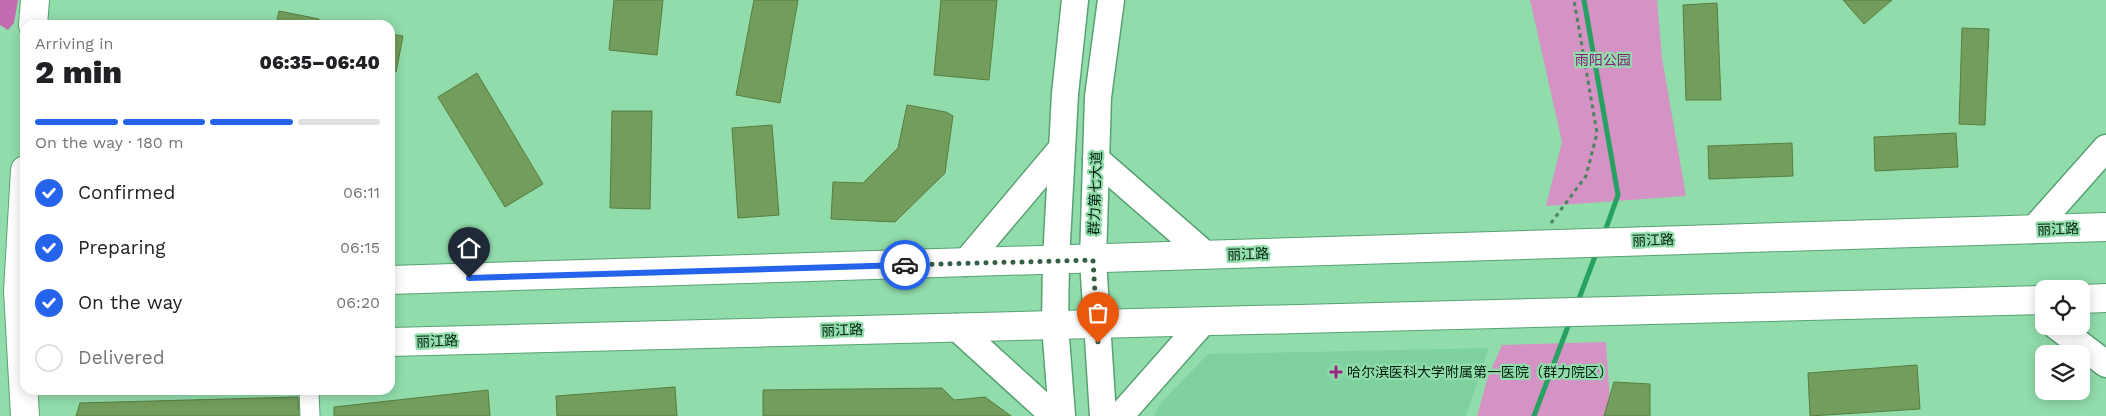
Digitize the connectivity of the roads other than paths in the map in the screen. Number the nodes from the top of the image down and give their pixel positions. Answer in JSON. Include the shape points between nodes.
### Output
{"nodes":[{"id":1,"x":35,"y":0,"type":"edge"},
{"id":2,"x":1075,"y":0,"type":"edge"},
{"id":3,"x":1110,"y":0,"type":"edge"},
{"id":4,"x":34,"y":20,"type":"edge"},
{"id":5,"x":1062,"y":148,"type":"junction"},
{"id":6,"x":2106,"y":148,"type":"edge"},
{"id":7,"x":1096,"y":159,"type":"junction"},
{"id":8,"x":20,"y":225,"type":"edge"},
{"id":9,"x":2106,"y":227,"type":"edge"},
{"id":10,"x":2032,"y":230,"type":"junction"},
{"id":11,"x":1206,"y":255,"type":"junction"},
{"id":12,"x":1056,"y":260,"type":"junction"},
{"id":13,"x":1093,"y":260,"type":"junction"},
{"id":14,"x":965,"y":263,"type":"junction"},
{"id":15,"x":395,"y":280,"type":"edge"},
{"id":16,"x":14,"y":292,"type":"edge"},
{"id":17,"x":2090,"y":298,"type":"edge"},
{"id":18,"x":2106,"y":298,"type":"edge"},
{"id":19,"x":2033,"y":300,"type":"edge"},
{"id":20,"x":1203,"y":322,"type":"junction"},
{"id":21,"x":1096,"y":325,"type":"junction"},
{"id":22,"x":1055,"y":326,"type":"junction"},
{"id":23,"x":956,"y":327,"type":"junction"},
{"id":24,"x":2068,"y":335,"type":"edge"},
{"id":25,"x":395,"y":342,"type":"edge"},
{"id":26,"x":15,"y":354,"type":"edge"},
{"id":27,"x":2106,"y":364,"type":"edge"},
{"id":28,"x":20,"y":385,"type":"edge"},
{"id":29,"x":22,"y":395,"type":"edge"},
{"id":30,"x":309,"y":395,"type":"edge"},
{"id":31,"x":25,"y":416,"type":"edge"},
{"id":32,"x":310,"y":416,"type":"edge"},
{"id":33,"x":1054,"y":416,"type":"edge"},
{"id":34,"x":1062,"y":416,"type":"edge"},
{"id":35,"x":1103,"y":416,"type":"edge"},
{"id":36,"x":1120,"y":416,"type":"edge"}],
"edges":[{"from":1,"to":4,"type":"main road"},
{"from":2,"to":5,"type":"main road"},
{"from":3,"to":7,"type":"main road","name":"群力第七大道","via":[[1098,97]]},
{"from":5,"to":12,"type":"main road"},
{"from":5,"to":14,"type":"main road"},
{"from":6,"to":10,"type":"main road"},
{"from":7,"to":11,"type":"main road"},
{"from":7,"to":13,"type":"main road","name":"群力第七大道"},
{"from":8,"to":16,"type":"main road"},
{"from":9,"to":10,"type":"main road","name":"丽江路"},
{"from":10,"to":11,"type":"main road","name":"丽江路"},
{"from":11,"to":13,"type":"main road","name":"丽江路"},
{"from":12,"to":13,"type":"main road","name":"丽江路"},
{"from":12,"to":14,"type":"main road","name":"丽江路"},
{"from":12,"to":22,"type":"main road"},
{"from":13,"to":21,"type":"main road","name":"群力第七大道"},
{"from":14,"to":15,"type":"main road","name":"丽江路"},
{"from":16,"to":26,"type":"main road"},
{"from":17,"to":18,"type":"main road"},
{"from":19,"to":20,"type":"main road","name":"丽江路"},
{"from":20,"to":21,"type":"main road","name":"丽江路"},
{"from":20,"to":36,"type":"main road"},
{"from":21,"to":22,"type":"main road","name":"丽江路"},
{"from":21,"to":35,"type":"main road","name":"群力第七大道"},
{"from":22,"to":23,"type":"main road","name":"丽江路"},
{"from":22,"to":34,"type":"main road"},
{"from":23,"to":25,"type":"main road","name":"丽江路"},
{"from":23,"to":33,"type":"main road"},
{"from":24,"to":27,"type":"main road"},
{"from":26,"to":28,"type":"main road"},
{"from":29,"to":31,"type":"main road"},
{"from":30,"to":32,"type":"street"}]}
